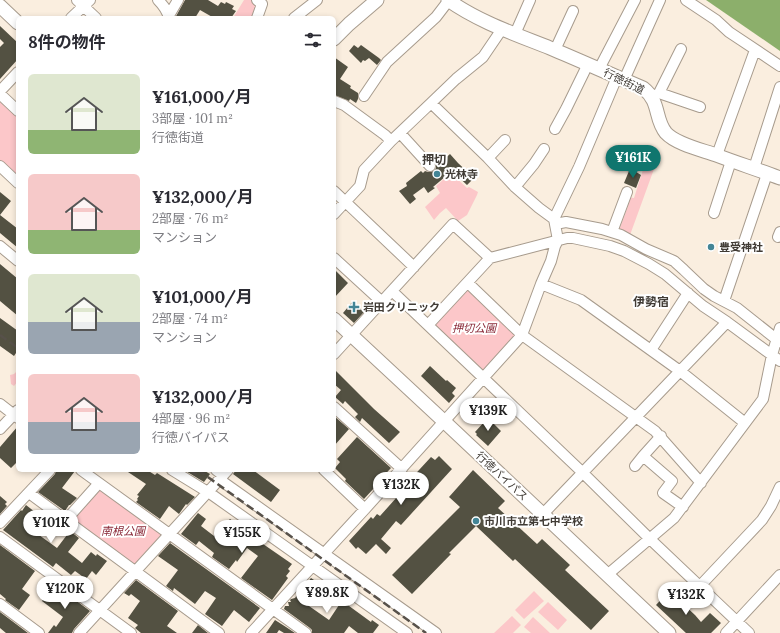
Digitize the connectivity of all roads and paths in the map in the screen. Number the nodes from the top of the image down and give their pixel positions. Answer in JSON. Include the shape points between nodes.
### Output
{"nodes":[{"id":1,"x":158,"y":0,"type":"edge"},
{"id":2,"x":178,"y":0,"type":"edge"},
{"id":3,"x":257,"y":0,"type":"edge"},
{"id":4,"x":317,"y":0,"type":"edge"},
{"id":5,"x":377,"y":0,"type":"edge"},
{"id":6,"x":449,"y":0,"type":"edge"},
{"id":7,"x":530,"y":0,"type":"edge"},
{"id":8,"x":635,"y":0,"type":"edge"},
{"id":9,"x":660,"y":0,"type":"edge"},
{"id":10,"x":686,"y":0,"type":"edge"},
{"id":11,"x":84,"y":2,"type":"edge"},
{"id":12,"x":0,"y":6,"type":"edge"},
{"id":13,"x":573,"y":11,"type":"dead end"},
{"id":14,"x":73,"y":16,"type":"edge"},
{"id":15,"x":94,"y":16,"type":"edge"},
{"id":16,"x":168,"y":16,"type":"edge"},
{"id":17,"x":169,"y":16,"type":"edge"},
{"id":18,"x":258,"y":16,"type":"edge"},
{"id":19,"x":297,"y":16,"type":"edge"},
{"id":20,"x":16,"y":21,"type":"edge"},
{"id":21,"x":502,"y":29,"type":"junction"},
{"id":22,"x":515,"y":34,"type":"junction"},
{"id":23,"x":336,"y":37,"type":"edge"},
{"id":24,"x":681,"y":49,"type":"dead end"},
{"id":25,"x":556,"y":50,"type":"junction"},
{"id":26,"x":755,"y":50,"type":"junction"},
{"id":27,"x":780,"y":66,"type":"edge"},
{"id":28,"x":593,"y":67,"type":"junction"},
{"id":29,"x":16,"y":74,"type":"edge"},
{"id":30,"x":620,"y":78,"type":"junction"},
{"id":31,"x":780,"y":87,"type":"edge"},
{"id":32,"x":0,"y":93,"type":"edge"},
{"id":33,"x":655,"y":95,"type":"junction"},
{"id":34,"x":364,"y":96,"type":"dead end"},
{"id":35,"x":336,"y":102,"type":"edge"},
{"id":36,"x":431,"y":103,"type":"junction"},
{"id":37,"x":700,"y":107,"type":"dead end"},
{"id":38,"x":16,"y":109,"type":"edge"},
{"id":39,"x":555,"y":129,"type":"dead end"},
{"id":40,"x":400,"y":133,"type":"junction"},
{"id":41,"x":505,"y":140,"type":"dead end"},
{"id":42,"x":392,"y":141,"type":"junction"},
{"id":43,"x":544,"y":149,"type":"dead end"},
{"id":44,"x":716,"y":155,"type":"junction"},
{"id":45,"x":488,"y":158,"type":"junction"},
{"id":46,"x":731,"y":161,"type":"junction"},
{"id":47,"x":0,"y":166,"type":"edge"},
{"id":48,"x":430,"y":166,"type":"dead end"},
{"id":49,"x":754,"y":168,"type":"junction"},
{"id":50,"x":776,"y":174,"type":"edge"},
{"id":51,"x":16,"y":181,"type":"edge"},
{"id":52,"x":515,"y":187,"type":"junction"},
{"id":53,"x":627,"y":192,"type":"dead end"},
{"id":54,"x":336,"y":193,"type":"edge"},
{"id":55,"x":345,"y":202,"type":"junction"},
{"id":56,"x":336,"y":212,"type":"edge"},
{"id":57,"x":714,"y":213,"type":"dead end"},
{"id":58,"x":555,"y":222,"type":"junction"},
{"id":59,"x":612,"y":232,"type":"junction"},
{"id":60,"x":558,"y":240,"type":"junction"},
{"id":61,"x":0,"y":246,"type":"edge"},
{"id":62,"x":490,"y":258,"type":"junction"},
{"id":63,"x":16,"y":260,"type":"edge"},
{"id":64,"x":336,"y":260,"type":"edge"},
{"id":65,"x":414,"y":267,"type":"junction"},
{"id":66,"x":468,"y":283,"type":"junction"},
{"id":67,"x":541,"y":284,"type":"junction"},
{"id":68,"x":392,"y":290,"type":"junction"},
{"id":69,"x":688,"y":293,"type":"junction"},
{"id":70,"x":382,"y":302,"type":"junction"},
{"id":71,"x":726,"y":303,"type":"junction"},
{"id":72,"x":723,"y":320,"type":"junction"},
{"id":73,"x":336,"y":321,"type":"edge"},
{"id":74,"x":428,"y":325,"type":"junction"},
{"id":75,"x":780,"y":328,"type":"edge"},
{"id":76,"x":351,"y":335,"type":"junction"},
{"id":77,"x":522,"y":335,"type":"junction"},
{"id":78,"x":778,"y":341,"type":"edge"},
{"id":79,"x":651,"y":350,"type":"junction"},
{"id":80,"x":336,"y":352,"type":"edge"},
{"id":81,"x":776,"y":358,"type":"edge"},
{"id":82,"x":680,"y":370,"type":"junction"},
{"id":83,"x":484,"y":378,"type":"junction"},
{"id":84,"x":0,"y":404,"type":"edge"},
{"id":85,"x":336,"y":409,"type":"edge"},
{"id":86,"x":16,"y":413,"type":"edge"},
{"id":87,"x":16,"y":415,"type":"edge"},
{"id":88,"x":636,"y":416,"type":"junction"},
{"id":89,"x":444,"y":422,"type":"junction"},
{"id":90,"x":745,"y":423,"type":"junction"},
{"id":91,"x":0,"y":429,"type":"edge"},
{"id":92,"x":661,"y":436,"type":"junction"},
{"id":93,"x":643,"y":456,"type":"junction"},
{"id":94,"x":635,"y":466,"type":"dead end"},
{"id":95,"x":402,"y":469,"type":"junction"},
{"id":96,"x":48,"y":472,"type":"edge"},
{"id":97,"x":84,"y":472,"type":"edge"},
{"id":98,"x":175,"y":472,"type":"edge"},
{"id":99,"x":222,"y":472,"type":"edge"},
{"id":100,"x":326,"y":472,"type":"edge"},
{"id":101,"x":582,"y":472,"type":"junction"},
{"id":102,"x":99,"y":483,"type":"junction"},
{"id":103,"x":701,"y":483,"type":"junction"},
{"id":104,"x":780,"y":487,"type":"edge"},
{"id":105,"x":208,"y":492,"type":"junction"},
{"id":106,"x":29,"y":493,"type":"junction"},
{"id":107,"x":683,"y":507,"type":"junction"},
{"id":108,"x":365,"y":509,"type":"junction"},
{"id":109,"x":543,"y":514,"type":"junction"},
{"id":110,"x":66,"y":520,"type":"junction"},
{"id":111,"x":0,"y":523,"type":"edge"},
{"id":112,"x":169,"y":534,"type":"junction"},
{"id":113,"x":0,"y":537,"type":"edge"},
{"id":114,"x":650,"y":539,"type":"junction"},
{"id":115,"x":324,"y":554,"type":"junction"},
{"id":116,"x":312,"y":566,"type":"junction"},
{"id":117,"x":136,"y":571,"type":"junction"},
{"id":118,"x":607,"y":575,"type":"junction"},
{"id":119,"x":780,"y":575,"type":"edge"},
{"id":120,"x":776,"y":586,"type":"edge"},
{"id":121,"x":699,"y":587,"type":"junction"},
{"id":122,"x":0,"y":604,"type":"edge"},
{"id":123,"x":273,"y":609,"type":"junction"},
{"id":124,"x":100,"y":610,"type":"junction"},
{"id":125,"x":411,"y":615,"type":"junction"},
{"id":126,"x":736,"y":622,"type":"junction"},
{"id":127,"x":401,"y":632,"type":"edge"},
{"id":128,"x":39,"y":633,"type":"edge"},
{"id":129,"x":79,"y":633,"type":"edge"},
{"id":130,"x":131,"y":633,"type":"edge"},
{"id":131,"x":219,"y":633,"type":"edge"},
{"id":132,"x":251,"y":633,"type":"edge"},
{"id":133,"x":306,"y":633,"type":"edge"},
{"id":134,"x":436,"y":633,"type":"edge"},
{"id":135,"x":669,"y":633,"type":"edge"},
{"id":136,"x":726,"y":633,"type":"edge"},
{"id":137,"x":749,"y":633,"type":"edge"}],
"edges":[{"from":1,"to":16,"type":"street"},
{"from":2,"to":17,"type":"street"},
{"from":3,"to":18,"type":"street","via":[[262,4]]},
{"from":4,"to":19,"type":"street"},
{"from":5,"to":23,"type":"main road"},
{"from":6,"to":21,"type":"main road","name":"行徳街道","via":[[462,10]]},
{"from":6,"to":34,"type":"street","via":[[436,17],[387,62]]},
{"from":7,"to":22,"type":"street"},
{"from":8,"to":28,"type":"street"},
{"from":9,"to":30,"type":"street"},
{"from":10,"to":26,"type":"street"},
{"from":11,"to":14,"type":"street"},
{"from":11,"to":15,"type":"street"},
{"from":12,"to":20,"type":"main road"},
{"from":13,"to":25,"type":"street"},
{"from":21,"to":22,"type":"main road","name":"行徳街道"},
{"from":21,"to":36,"type":"street","via":[[483,57]]},
{"from":22,"to":25,"type":"main road","name":"行徳街道"},
{"from":24,"to":33,"type":"street"},
{"from":25,"to":28,"type":"main road","name":"行徳街道"},
{"from":26,"to":27,"type":"street"},
{"from":26,"to":44,"type":"street"},
{"from":28,"to":30,"type":"main road","name":"行徳街道"},
{"from":28,"to":39,"type":"street"},
{"from":29,"to":32,"type":"street"},
{"from":30,"to":33,"type":"main road","name":"行徳街道"},
{"from":30,"to":58,"type":"street"},
{"from":31,"to":49,"type":"street"},
{"from":32,"to":38,"type":"street"},
{"from":33,"to":37,"type":"street"},
{"from":33,"to":44,"type":"main road","name":"行徳街道","via":[[661,126],[668,135]]},
{"from":35,"to":42,"type":"street"},
{"from":36,"to":40,"type":"street"},
{"from":36,"to":45,"type":"street"},
{"from":40,"to":42,"type":"street"},
{"from":40,"to":48,"type":"street"},
{"from":41,"to":45,"type":"street"},
{"from":42,"to":55,"type":"street","via":[[364,170],[360,186]]},
{"from":43,"to":52,"type":"street"},
{"from":44,"to":46,"type":"main road","name":"行徳街道"},
{"from":45,"to":52,"type":"street"},
{"from":46,"to":49,"type":"main road","name":"行徳街道"},
{"from":46,"to":57,"type":"street"},
{"from":47,"to":51,"type":"street"},
{"from":49,"to":50,"type":"main road","name":"行徳街道"},
{"from":50,"to":71,"type":"street"},
{"from":52,"to":58,"type":"street"},
{"from":53,"to":59,"type":"street"},
{"from":54,"to":55,"type":"street"},
{"from":55,"to":56,"type":"street"},
{"from":55,"to":65,"type":"street"},
{"from":58,"to":59,"type":"street","via":[[590,226]]},
{"from":58,"to":60,"type":"street"},
{"from":59,"to":71,"type":"street","via":[[674,261],[704,289]]},
{"from":60,"to":62,"type":"street"},
{"from":60,"to":67,"type":"street"},
{"from":60,"to":69,"type":"street","via":[[573,238],[624,251],[665,274]]},
{"from":61,"to":63,"type":"street"},
{"from":62,"to":65,"type":"street","via":[[454,224]]},
{"from":62,"to":66,"type":"street"},
{"from":64,"to":70,"type":"street"},
{"from":65,"to":68,"type":"street"},
{"from":66,"to":74,"type":"street"},
{"from":66,"to":77,"type":"street"},
{"from":67,"to":77,"type":"street"},
{"from":67,"to":79,"type":"street","via":[[581,300]]},
{"from":68,"to":70,"type":"street"},
{"from":68,"to":74,"type":"street"},
{"from":69,"to":72,"type":"street"},
{"from":69,"to":79,"type":"street"},
{"from":70,"to":76,"type":"street"},
{"from":71,"to":72,"type":"street"},
{"from":71,"to":78,"type":"street","via":[[737,308]]},
{"from":72,"to":81,"type":"street"},
{"from":72,"to":82,"type":"street"},
{"from":73,"to":76,"type":"main road","name":"行徳バイパス"},
{"from":74,"to":83,"type":"street"},
{"from":75,"to":78,"type":"street"},
{"from":76,"to":80,"type":"street"},
{"from":76,"to":89,"type":"main road","name":"行徳バイパス"},
{"from":77,"to":83,"type":"street"},
{"from":77,"to":88,"type":"street"},
{"from":78,"to":81,"type":"street"},
{"from":79,"to":82,"type":"street"},
{"from":81,"to":90,"type":"street","via":[[763,399]]},
{"from":82,"to":88,"type":"street"},
{"from":82,"to":90,"type":"street"},
{"from":83,"to":89,"type":"street"},
{"from":83,"to":101,"type":"street"},
{"from":84,"to":86,"type":"street"},
{"from":85,"to":95,"type":"street"},
{"from":87,"to":91,"type":"street"},
{"from":88,"to":92,"type":"street"},
{"from":88,"to":101,"type":"street"},
{"from":89,"to":95,"type":"street"},
{"from":89,"to":109,"type":"main road","name":"行徳バイパス"},
{"from":90,"to":103,"type":"street"},
{"from":92,"to":93,"type":"street"},
{"from":92,"to":103,"type":"street"},
{"from":93,"to":94,"type":"street"},
{"from":93,"to":107,"type":"street","via":[[672,481],[663,492]]},
{"from":95,"to":108,"type":"street"},
{"from":96,"to":106,"type":"street"},
{"from":97,"to":102,"type":"street"},
{"from":98,"to":105,"type":"street"},
{"from":99,"to":105,"type":"street"},
{"from":99,"to":115,"type":"street","via":[[223,482]]},
{"from":100,"to":108,"type":"street"},
{"from":101,"to":109,"type":"street"},
{"from":101,"to":114,"type":"street"},
{"from":102,"to":110,"type":"street"},
{"from":102,"to":112,"type":"street"},
{"from":103,"to":107,"type":"street"},
{"from":104,"to":121,"type":"street","via":[[762,520]]},
{"from":105,"to":112,"type":"street"},
{"from":105,"to":116,"type":"street"},
{"from":106,"to":110,"type":"street"},
{"from":106,"to":111,"type":"street"},
{"from":107,"to":114,"type":"street"},
{"from":108,"to":115,"type":"street"},
{"from":109,"to":118,"type":"main road","name":"行徳バイパス"},
{"from":110,"to":117,"type":"street"},
{"from":112,"to":117,"type":"street"},
{"from":112,"to":123,"type":"street"},
{"from":113,"to":124,"type":"street"},
{"from":114,"to":118,"type":"street"},
{"from":114,"to":121,"type":"street"},
{"from":115,"to":116,"type":"street"},
{"from":115,"to":125,"type":"street"},
{"from":116,"to":123,"type":"street"},
{"from":116,"to":127,"type":"street"},
{"from":117,"to":124,"type":"street"},
{"from":117,"to":131,"type":"street"},
{"from":118,"to":135,"type":"main road","name":"行徳バイパス"},
{"from":119,"to":120,"type":"street"},
{"from":120,"to":126,"type":"street"},
{"from":121,"to":126,"type":"street"},
{"from":122,"to":128,"type":"street"},
{"from":123,"to":132,"type":"street"},
{"from":123,"to":133,"type":"street"},
{"from":124,"to":129,"type":"street"},
{"from":124,"to":130,"type":"street"},
{"from":125,"to":127,"type":"street"},
{"from":125,"to":134,"type":"street"},
{"from":126,"to":136,"type":"street"},
{"from":126,"to":137,"type":"street"}]}
